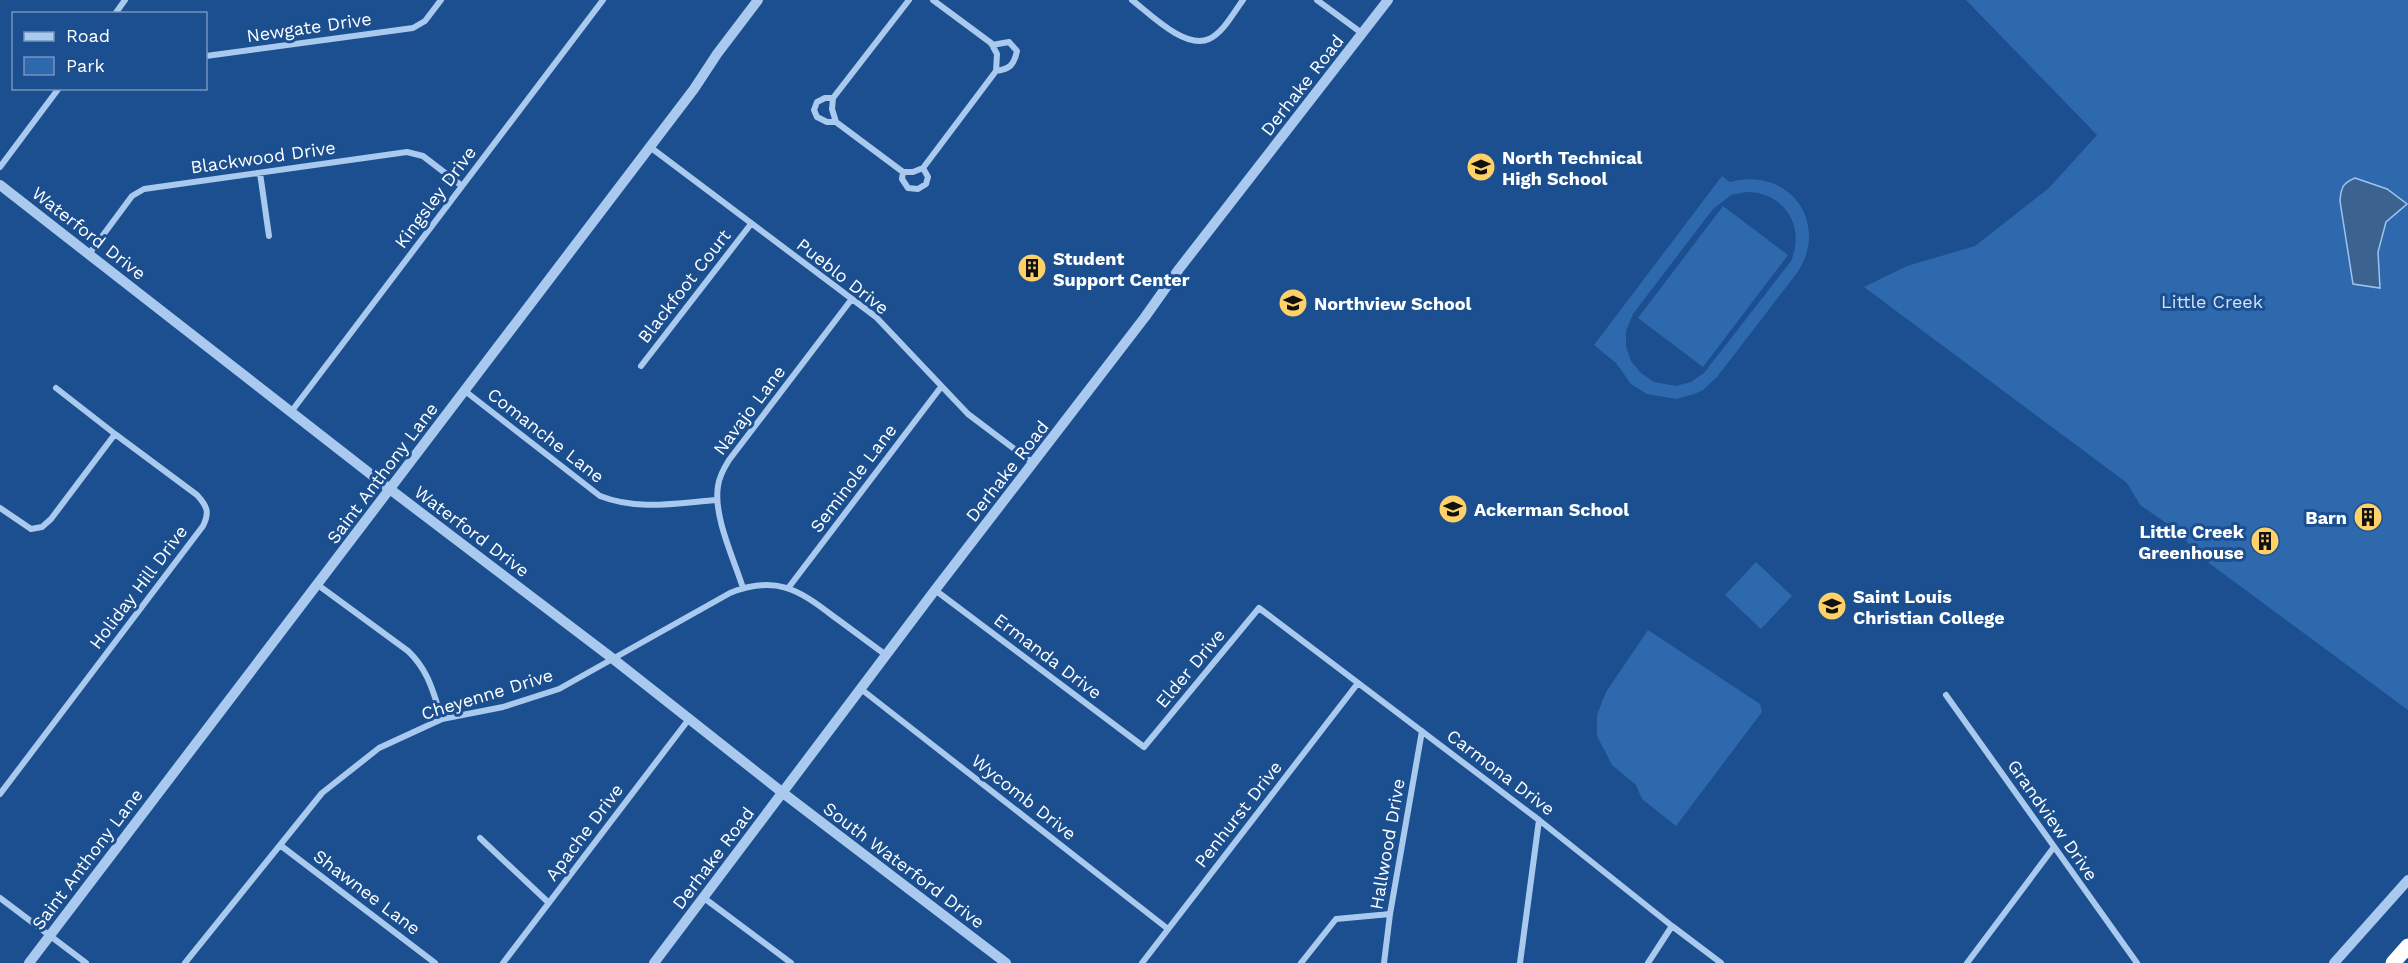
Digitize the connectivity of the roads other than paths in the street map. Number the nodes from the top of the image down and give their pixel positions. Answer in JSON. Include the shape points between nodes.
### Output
{"nodes":[{"id":1,"x":441,"y":0,"type":"edge"},
{"id":2,"x":603,"y":0,"type":"edge"},
{"id":3,"x":758,"y":0,"type":"edge"},
{"id":4,"x":909,"y":0,"type":"edge"},
{"id":5,"x":933,"y":0,"type":"edge"},
{"id":6,"x":1132,"y":0,"type":"edge"},
{"id":7,"x":1243,"y":0,"type":"edge"},
{"id":8,"x":1317,"y":0,"type":"edge"},
{"id":9,"x":1388,"y":0,"type":"edge"},
{"id":10,"x":1363,"y":34,"type":"junction"},
{"id":11,"x":992,"y":45,"type":"junction"},
{"id":12,"x":207,"y":56,"type":"edge"},
{"id":13,"x":996,"y":71,"type":"junction"},
{"id":14,"x":58,"y":90,"type":"edge"},
{"id":15,"x":833,"y":98,"type":"junction"},
{"id":16,"x":836,"y":122,"type":"junction"},
{"id":17,"x":650,"y":147,"type":"junction"},
{"id":18,"x":0,"y":167,"type":"edge"},
{"id":19,"x":923,"y":168,"type":"junction"},
{"id":20,"x":903,"y":171,"type":"junction"},
{"id":21,"x":260,"y":173,"type":"junction"},
{"id":22,"x":0,"y":185,"type":"edge"},
{"id":23,"x":462,"y":186,"type":"junction"},
{"id":24,"x":751,"y":224,"type":"junction"},
{"id":25,"x":269,"y":236,"type":"dead end"},
{"id":26,"x":89,"y":254,"type":"junction"},
{"id":27,"x":851,"y":300,"type":"junction"},
{"id":28,"x":642,"y":366,"type":"dead end"},
{"id":29,"x":941,"y":387,"type":"junction"},
{"id":30,"x":56,"y":388,"type":"dead end"},
{"id":31,"x":465,"y":391,"type":"junction"},
{"id":32,"x":291,"y":412,"type":"junction"},
{"id":33,"x":115,"y":434,"type":"junction"},
{"id":34,"x":1034,"y":464,"type":"junction"},
{"id":35,"x":390,"y":490,"type":"junction"},
{"id":36,"x":717,"y":500,"type":"junction"},
{"id":37,"x":0,"y":508,"type":"edge"},
{"id":38,"x":318,"y":585,"type":"junction"},
{"id":39,"x":789,"y":587,"type":"junction"},
{"id":40,"x":743,"y":588,"type":"junction"},
{"id":41,"x":935,"y":590,"type":"junction"},
{"id":42,"x":1259,"y":608,"type":"joint"},
{"id":43,"x":886,"y":655,"type":"junction"},
{"id":44,"x":612,"y":658,"type":"junction"},
{"id":45,"x":1358,"y":682,"type":"junction"},
{"id":46,"x":861,"y":689,"type":"junction"},
{"id":47,"x":1946,"y":695,"type":"dead end"},
{"id":48,"x":689,"y":718,"type":"junction"},
{"id":49,"x":442,"y":719,"type":"junction"},
{"id":50,"x":1422,"y":730,"type":"junction"},
{"id":51,"x":1144,"y":747,"type":"joint"},
{"id":52,"x":783,"y":793,"type":"junction"},
{"id":53,"x":0,"y":795,"type":"edge"},
{"id":54,"x":1539,"y":820,"type":"junction"},
{"id":55,"x":480,"y":838,"type":"dead end"},
{"id":56,"x":280,"y":846,"type":"junction"},
{"id":57,"x":2054,"y":847,"type":"junction"},
{"id":58,"x":2408,"y":880,"type":"edge"},
{"id":59,"x":0,"y":898,"type":"edge"},
{"id":60,"x":705,"y":898,"type":"junction"},
{"id":61,"x":549,"y":903,"type":"junction"},
{"id":62,"x":1390,"y":914,"type":"junction"},
{"id":63,"x":1672,"y":926,"type":"junction"},
{"id":64,"x":1168,"y":929,"type":"junction"},
{"id":65,"x":49,"y":936,"type":"junction"},
{"id":66,"x":2408,"y":946,"type":"edge"},
{"id":67,"x":29,"y":963,"type":"edge"},
{"id":68,"x":86,"y":963,"type":"edge"},
{"id":69,"x":185,"y":963,"type":"edge"},
{"id":70,"x":435,"y":963,"type":"edge"},
{"id":71,"x":503,"y":963,"type":"edge"},
{"id":72,"x":654,"y":963,"type":"edge"},
{"id":73,"x":791,"y":963,"type":"edge"},
{"id":74,"x":1006,"y":963,"type":"edge"},
{"id":75,"x":1142,"y":963,"type":"edge"},
{"id":76,"x":1301,"y":963,"type":"edge"},
{"id":77,"x":1384,"y":963,"type":"edge"},
{"id":78,"x":1520,"y":963,"type":"edge"},
{"id":79,"x":1648,"y":963,"type":"edge"},
{"id":80,"x":1721,"y":963,"type":"edge"},
{"id":81,"x":1967,"y":963,"type":"edge"},
{"id":82,"x":2137,"y":963,"type":"edge"},
{"id":83,"x":2334,"y":963,"type":"edge"},
{"id":84,"x":2393,"y":963,"type":"edge"}],
"edges":[{"from":1,"to":12,"type":"street","name":"Newgate Drive","via":[[425,21],[413,28]]},
{"from":2,"to":23,"type":"street","name":"Kingsley Drive"},
{"from":3,"to":17,"type":"street","name":"Saint Anthony Lane"},
{"from":4,"to":15,"type":"street"},
{"from":5,"to":11,"type":"street"},
{"from":6,"to":7,"type":"street","via":[[1179,37],[1195,42],[1209,39]]},
{"from":8,"to":10,"type":"street"},
{"from":9,"to":10,"type":"street","name":"Derhake Road"},
{"from":10,"to":34,"type":"street","name":"Derhake Road","via":[[1179,269]]},
{"from":11,"to":13,"type":"street","via":[[997,54]]},
{"from":11,"to":13,"type":"street","via":[[1009,42],[1017,51],[1015,62],[1008,69]]},
{"from":13,"to":19,"type":"street"},
{"from":14,"to":18,"type":"street"},
{"from":15,"to":16,"type":"street"},
{"from":15,"to":16,"type":"street","via":[[817,102],[814,110],[817,117]]},
{"from":16,"to":20,"type":"street"},
{"from":17,"to":24,"type":"street","name":"Pueblo Drive"},
{"from":17,"to":31,"type":"street","name":"Saint Anthony Lane"},
{"from":19,"to":20,"type":"street"},
{"from":19,"to":20,"type":"street","via":[[928,177],[918,189],[908,188],[902,179]]},
{"from":21,"to":23,"type":"street","name":"Blackwood Drive","via":[[407,152],[423,156]]},
{"from":21,"to":25,"type":"street"},
{"from":21,"to":26,"type":"street","name":"Blackwood Drive","via":[[144,189],[132,196]]},
{"from":22,"to":26,"type":"street","name":"Waterford Drive"},
{"from":23,"to":32,"type":"street","name":"Kingsley Drive"},
{"from":24,"to":27,"type":"street","name":"Pueblo Drive"},
{"from":24,"to":28,"type":"street","name":"Blackfoot Court"},
{"from":26,"to":32,"type":"street","name":"Waterford Drive"},
{"from":27,"to":29,"type":"street","name":"Pueblo Drive","via":[[876,317]]},
{"from":27,"to":36,"type":"street","name":"Navajo Lane","via":[[729,460],[718,485]]},
{"from":29,"to":34,"type":"street","name":"Pueblo Drive","via":[[968,414]]},
{"from":29,"to":39,"type":"street","name":"Seminole Lane"},
{"from":30,"to":33,"type":"street"},
{"from":31,"to":35,"type":"street","name":"Saint Anthony Lane"},
{"from":31,"to":36,"type":"street","name":"Comanche Lane","via":[[600,496],[636,506]]},
{"from":32,"to":35,"type":"street","name":"Waterford Drive"},
{"from":33,"to":37,"type":"street","via":[[42,527],[31,529]]},
{"from":33,"to":53,"type":"street","name":"Holiday Hill Drive","via":[[197,495],[207,506],[207,516]]},
{"from":34,"to":41,"type":"street","name":"Derhake Road"},
{"from":35,"to":38,"type":"street","name":"Saint Anthony Lane"},
{"from":35,"to":44,"type":"street","name":"Waterford Drive"},
{"from":36,"to":40,"type":"street","name":"Navajo Lane"},
{"from":38,"to":49,"type":"street","via":[[420,662]]},
{"from":38,"to":65,"type":"street","name":"Saint Anthony Lane"},
{"from":39,"to":40,"type":"street","name":"Cheyenne Drive","via":[[758,584]]},
{"from":39,"to":43,"type":"street","name":"Cheyenne Drive","via":[[808,596]]},
{"from":40,"to":44,"type":"street","name":"Cheyenne Drive"},
{"from":41,"to":43,"type":"street","name":"Derhake Road"},
{"from":41,"to":51,"type":"street","name":"Ermanda Drive"},
{"from":42,"to":45,"type":"street","name":"Carmona Drive"},
{"from":42,"to":51,"type":"street","name":"Elder Drive"},
{"from":43,"to":46,"type":"street","name":"Derhake Road"},
{"from":44,"to":48,"type":"street","name":"Waterford Drive"},
{"from":44,"to":49,"type":"street","name":"Cheyenne Drive","via":[[559,689],[503,707]]},
{"from":45,"to":50,"type":"street","name":"Carmona Drive"},
{"from":45,"to":64,"type":"street","name":"Penhurst Drive"},
{"from":46,"to":52,"type":"street","name":"Derhake Road"},
{"from":46,"to":64,"type":"street","name":"Wycomb Drive"},
{"from":47,"to":57,"type":"street","name":"Grandview Drive"},
{"from":48,"to":52,"type":"street","name":"Waterford Drive"},
{"from":48,"to":61,"type":"street","name":"Apache Drive"},
{"from":49,"to":56,"type":"street","name":"Cheyenne Drive","via":[[379,748],[322,793]]},
{"from":50,"to":54,"type":"street","name":"Carmona Drive"},
{"from":50,"to":62,"type":"street","name":"Hallwood Drive"},
{"from":52,"to":60,"type":"street","name":"Derhake Road"},
{"from":52,"to":74,"type":"street","name":"South Waterford Drive"},
{"from":54,"to":63,"type":"street","name":"Carmona Drive"},
{"from":54,"to":78,"type":"street"},
{"from":55,"to":61,"type":"street"},
{"from":56,"to":69,"type":"street","name":"Cheyenne Drive"},
{"from":56,"to":70,"type":"street","name":"Shawnee Lane"},
{"from":57,"to":81,"type":"street"},
{"from":57,"to":82,"type":"street","name":"Grandview Drive"},
{"from":58,"to":83,"type":"street"},
{"from":59,"to":65,"type":"street"},
{"from":60,"to":72,"type":"street","name":"Derhake Road"},
{"from":60,"to":73,"type":"street"},
{"from":61,"to":71,"type":"street","name":"Apache Drive"},
{"from":62,"to":76,"type":"street","via":[[1336,919]]},
{"from":62,"to":77,"type":"street","name":"Hallwood Drive"},
{"from":63,"to":79,"type":"street"},
{"from":63,"to":80,"type":"street","name":"Carmona Drive"},
{"from":64,"to":75,"type":"street","name":"Penhurst Drive"},
{"from":65,"to":67,"type":"street","name":"Saint Anthony Lane"},
{"from":65,"to":68,"type":"street"},
{"from":66,"to":84,"type":"highway"}]}
